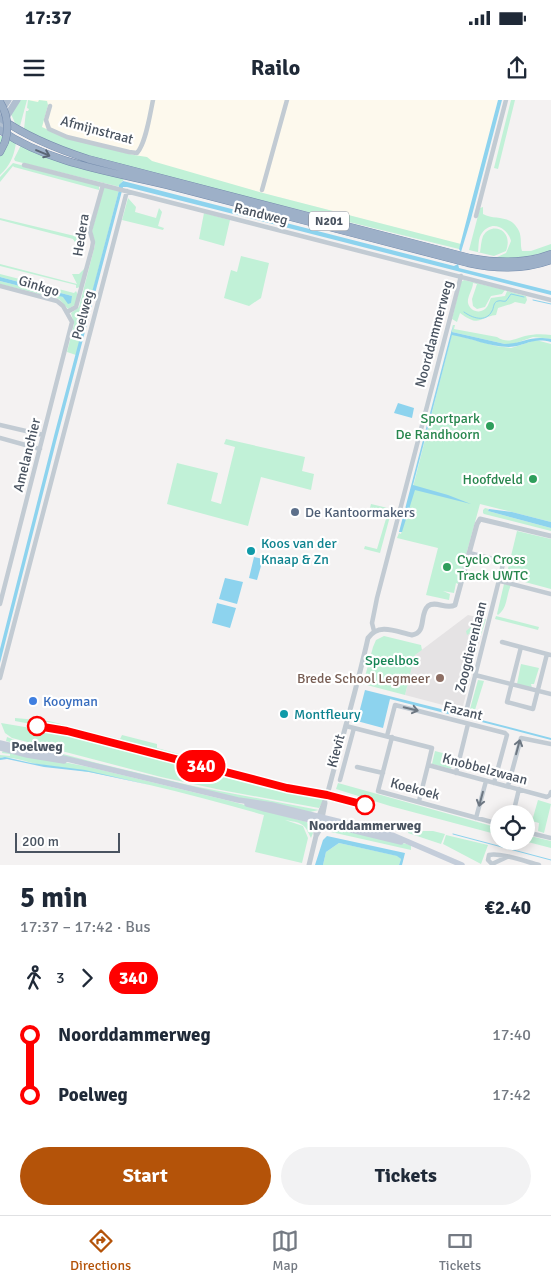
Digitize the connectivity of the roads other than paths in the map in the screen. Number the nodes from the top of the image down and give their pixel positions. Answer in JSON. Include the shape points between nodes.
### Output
{"nodes":[{"id":1,"x":8,"y":100,"type":"edge"},
{"id":2,"x":17,"y":100,"type":"edge"},
{"id":3,"x":153,"y":100,"type":"edge"},
{"id":4,"x":287,"y":100,"type":"edge"},
{"id":5,"x":506,"y":100,"type":"edge"},
{"id":6,"x":0,"y":102,"type":"edge"},
{"id":7,"x":50,"y":106,"type":"dead end"},
{"id":8,"x":0,"y":112,"type":"edge"},
{"id":9,"x":1,"y":124,"type":"edge"},
{"id":10,"x":0,"y":152,"type":"edge"},
{"id":11,"x":24,"y":165,"type":"dead end"},
{"id":12,"x":103,"y":184,"type":"junction"},
{"id":13,"x":126,"y":190,"type":"junction"},
{"id":14,"x":262,"y":190,"type":"dead end"},
{"id":15,"x":476,"y":216,"type":"dead end"},
{"id":16,"x":551,"y":254,"type":"edge"},
{"id":17,"x":551,"y":260,"type":"edge"},
{"id":18,"x":461,"y":276,"type":"junction"},
{"id":19,"x":0,"y":286,"type":"edge"},
{"id":20,"x":551,"y":300,"type":"edge"},
{"id":21,"x":67,"y":312,"type":"junction"},
{"id":22,"x":0,"y":425,"type":"edge"},
{"id":23,"x":44,"y":435,"type":"junction"},
{"id":24,"x":0,"y":438,"type":"edge"},
{"id":25,"x":40,"y":448,"type":"junction"},
{"id":26,"x":551,"y":536,"type":"edge"},
{"id":27,"x":469,"y":553,"type":"junction"},
{"id":28,"x":0,"y":572,"type":"edge"},
{"id":29,"x":8,"y":574,"type":"junction"},
{"id":30,"x":500,"y":580,"type":"junction"},
{"id":31,"x":551,"y":594,"type":"edge"},
{"id":32,"x":0,"y":604,"type":"edge"},
{"id":33,"x":374,"y":631,"type":"junction"},
{"id":34,"x":502,"y":642,"type":"dead end"},
{"id":35,"x":521,"y":647,"type":"junction"},
{"id":36,"x":549,"y":654,"type":"edge"},
{"id":37,"x":475,"y":675,"type":"junction"},
{"id":38,"x":0,"y":678,"type":"edge"},
{"id":39,"x":511,"y":684,"type":"junction"},
{"id":40,"x":537,"y":691,"type":"junction"},
{"id":41,"x":551,"y":694,"type":"edge"},
{"id":42,"x":466,"y":712,"type":"dead end"},
{"id":43,"x":468,"y":724,"type":"junction"},
{"id":44,"x":346,"y":726,"type":"junction"},
{"id":45,"x":354,"y":728,"type":"junction"},
{"id":46,"x":389,"y":737,"type":"junction"},
{"id":47,"x":0,"y":742,"type":"edge"},
{"id":48,"x":551,"y":744,"type":"edge"},
{"id":49,"x":0,"y":748,"type":"edge"},
{"id":50,"x":86,"y":764,"type":"junction"},
{"id":51,"x":428,"y":765,"type":"junction"},
{"id":52,"x":358,"y":767,"type":"dead end"},
{"id":53,"x":456,"y":772,"type":"junction"},
{"id":54,"x":383,"y":773,"type":"junction"},
{"id":55,"x":340,"y":780,"type":"dead end"},
{"id":56,"x":486,"y":781,"type":"junction"},
{"id":57,"x":494,"y":783,"type":"junction"},
{"id":58,"x":508,"y":786,"type":"junction"},
{"id":59,"x":519,"y":789,"type":"junction"},
{"id":60,"x":551,"y":792,"type":"edge"},
{"id":61,"x":419,"y":802,"type":"junction"},
{"id":62,"x":515,"y":805,"type":"edge"},
{"id":63,"x":476,"y":818,"type":"junction"},
{"id":64,"x":320,"y":819,"type":"junction"},
{"id":65,"x":490,"y":822,"type":"edge"},
{"id":66,"x":535,"y":834,"type":"edge"},
{"id":67,"x":551,"y":838,"type":"edge"},
{"id":68,"x":507,"y":857,"type":"dead end"},
{"id":69,"x":309,"y":865,"type":"edge"},
{"id":70,"x":462,"y":865,"type":"edge"},
{"id":71,"x":539,"y":865,"type":"edge"}],
"edges":[{"from":1,"to":8,"type":"main road"},
{"from":2,"to":9,"type":"main road"},
{"from":3,"to":7,"type":"street","name":"Afmijnstraat","via":[[137,152],[67,137],[50,128],[46,120]]},
{"from":4,"to":14,"type":"street"},
{"from":5,"to":15,"type":"street"},
{"from":6,"to":10,"type":"highway","bridge":true,"via":[[8,124]]},
{"from":9,"to":16,"type":"highway","number":"N201","via":[[88,159],[470,258],[506,263]]},
{"from":9,"to":17,"type":"highway","number":"N201","one_way":true,"via":[[24,144],[66,161],[468,263],[507,268]]},
{"from":11,"to":12,"type":"street","name":"Randweg"},
{"from":12,"to":13,"type":"street","name":"Randweg"},
{"from":12,"to":21,"type":"street","name":"Hedera","via":[[90,230],[93,242],[81,291],[76,307]]},
{"from":13,"to":18,"type":"street","name":"Randweg"},
{"from":13,"to":38,"type":"street","name":"Poelweg"},
{"from":18,"to":20,"type":"street","name":"Randweg"},
{"from":18,"to":33,"type":"street","name":"Noorddammerweg","via":[[377,598],[372,623]]},
{"from":19,"to":21,"type":"street","name":"Ginkgo","via":[[57,301]]},
{"from":21,"to":23,"type":"street","name":"Amelanchier","via":[[72,322]]},
{"from":22,"to":23,"type":"street"},
{"from":23,"to":25,"type":"street","name":"Amelanchier"},
{"from":24,"to":25,"type":"street"},
{"from":25,"to":29,"type":"street","name":"Amelanchier"},
{"from":26,"to":27,"type":"street","via":[[482,519],[477,522]]},
{"from":27,"to":30,"type":"street","name":"Zoogdierenlaan","via":[[503,563]]},
{"from":27,"to":33,"type":"street","via":[[457,602],[453,606],[429,606],[416,635],[384,629]]},
{"from":28,"to":29,"type":"street"},
{"from":29,"to":32,"type":"street","name":"Amelanchier"},
{"from":30,"to":31,"type":"street"},
{"from":30,"to":37,"type":"street","name":"Zoogdierenlaan"},
{"from":33,"to":44,"type":"street","name":"Noorddammerweg","via":[[368,638]]},
{"from":34,"to":35,"type":"street"},
{"from":35,"to":36,"type":"street"},
{"from":35,"to":39,"type":"street"},
{"from":36,"to":40,"type":"street"},
{"from":37,"to":39,"type":"street"},
{"from":37,"to":42,"type":"street","name":"Zoogdierenlaan"},
{"from":39,"to":40,"type":"street"},
{"from":39,"to":40,"type":"street","via":[[507,702],[520,706],[533,709]]},
{"from":40,"to":41,"type":"street"},
{"from":46,"to":43,"type":"street","name":"Fazant","one_way":true,"via":[[395,705]]},
{"from":43,"to":53,"type":"street"},
{"from":43,"to":57,"type":"street","name":"Fazant","via":[[506,734]]},
{"from":44,"to":45,"type":"street","name":"Knobbelzwaan"},
{"from":44,"to":64,"type":"street","name":"Noorddammerweg"},
{"from":45,"to":46,"type":"street","name":"Knobbelzwaan"},
{"from":45,"to":55,"type":"street","name":"Kievit"},
{"from":46,"to":51,"type":"street","name":"Knobbelzwaan","via":[[432,748]]},
{"from":46,"to":54,"type":"street","name":"Koekoek"},
{"from":47,"to":50,"type":"main road"},
{"from":58,"to":48,"type":"street","one_way":true,"via":[[521,738]]},
{"from":49,"to":50,"type":"main road"},
{"from":50,"to":64,"type":"main road","via":[[238,800],[265,810]]},
{"from":51,"to":53,"type":"street","name":"Knobbelzwaan"},
{"from":51,"to":61,"type":"street"},
{"from":52,"to":54,"type":"street"},
{"from":53,"to":56,"type":"street","name":"Knobbelzwaan"},
{"from":54,"to":61,"type":"street","name":"Koekoek","via":[[378,791]]},
{"from":56,"to":57,"type":"street","name":"Knobbelzwaan"},
{"from":56,"to":63,"type":"street","one_way":true},
{"from":57,"to":58,"type":"street","name":"Knobbelzwaan"},
{"from":58,"to":59,"type":"street","name":"Knobbelzwaan"},
{"from":59,"to":60,"type":"street","name":"Knobbelzwaan","via":[[547,797]]},
{"from":59,"to":62,"type":"street"},
{"from":61,"to":63,"type":"street","name":"Koekoek"},
{"from":63,"to":65,"type":"street","name":"Koekoek"},
{"from":64,"to":69,"type":"street","name":"Noorddammerweg"},
{"from":64,"to":70,"type":"main road","via":[[414,845]]},
{"from":66,"to":67,"type":"street"},
{"from":68,"to":71,"type":"street"}]}
